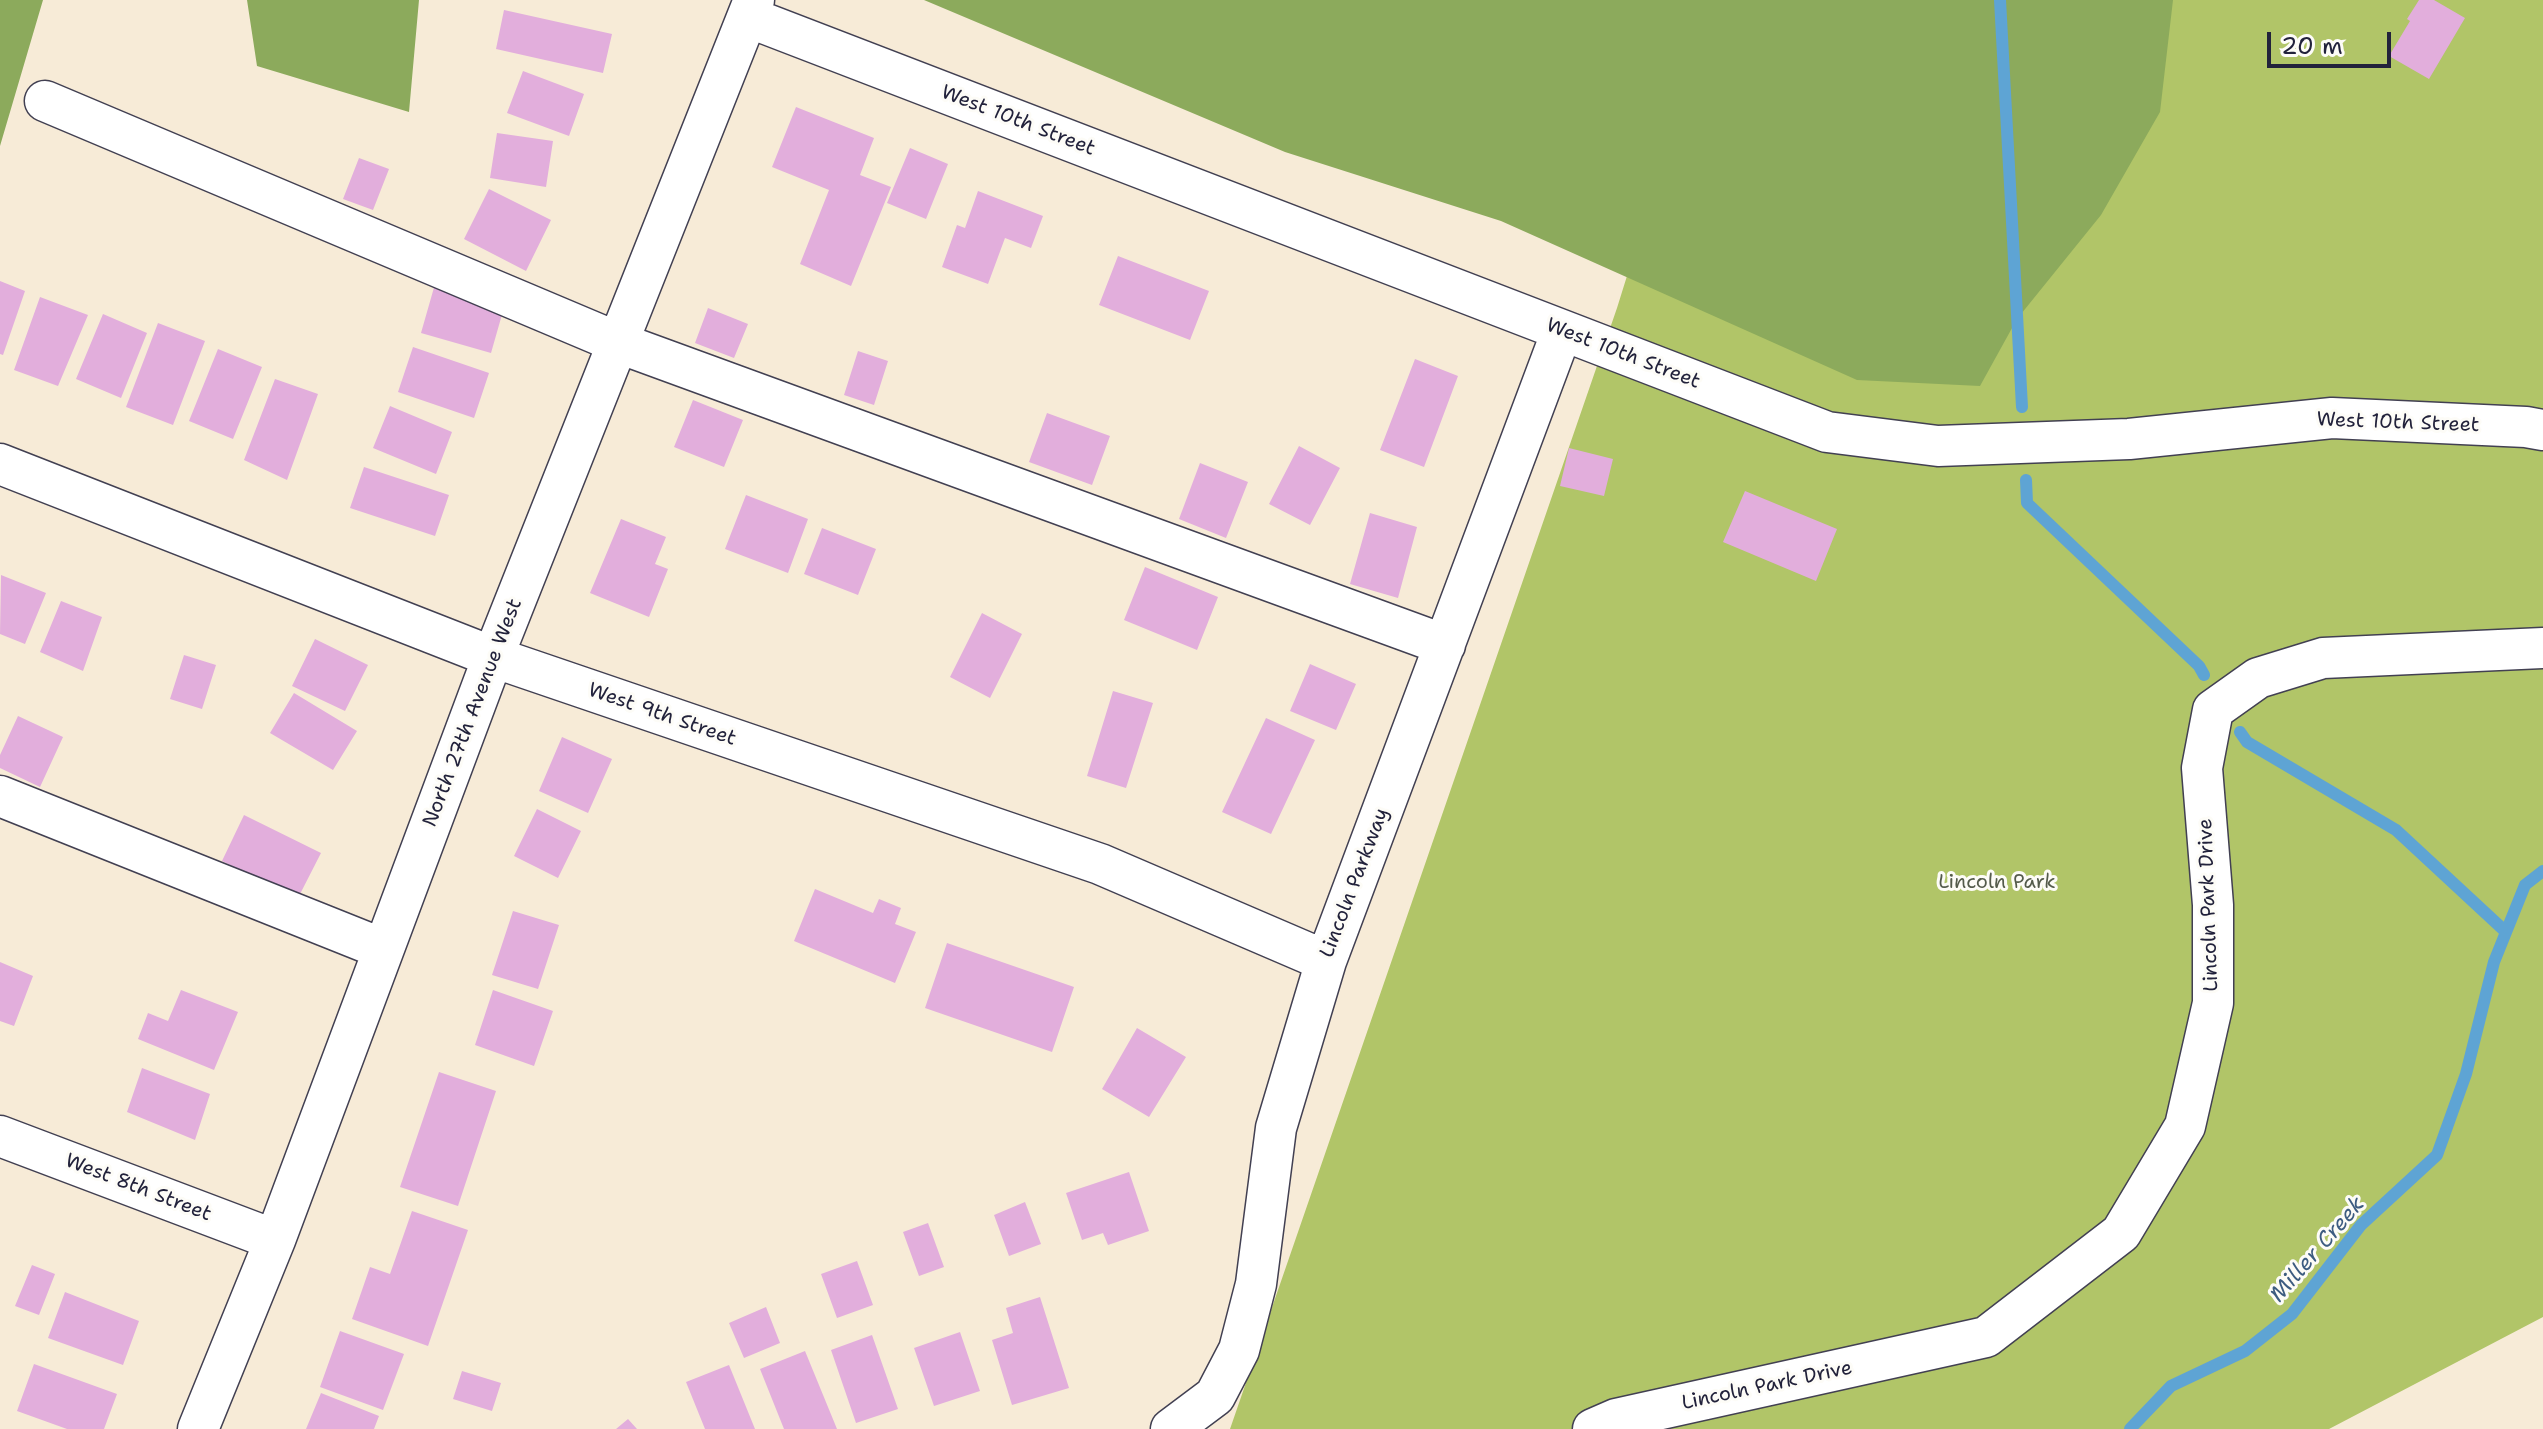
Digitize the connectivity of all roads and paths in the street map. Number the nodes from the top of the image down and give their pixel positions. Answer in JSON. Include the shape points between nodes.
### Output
{"nodes":[{"id":1,"x":751,"y":8,"type":"edge"},
{"id":2,"x":45,"y":101,"type":"dead end"},
{"id":3,"x":1562,"y":331,"type":"junction"},
{"id":4,"x":619,"y":343,"type":"junction"},
{"id":5,"x":2543,"y":430,"type":"edge"},
{"id":6,"x":0,"y":464,"type":"edge"},
{"id":7,"x":1445,"y":645,"type":"junction"},
{"id":8,"x":2543,"y":648,"type":"edge"},
{"id":9,"x":493,"y":657,"type":"junction"},
{"id":10,"x":0,"y":796,"type":"edge"},
{"id":11,"x":383,"y":949,"type":"junction"},
{"id":12,"x":1326,"y":961,"type":"junction"},
{"id":13,"x":0,"y":1136,"type":"edge"},
{"id":14,"x":275,"y":1240,"type":"junction"},
{"id":15,"x":198,"y":1429,"type":"edge"},
{"id":16,"x":1171,"y":1429,"type":"edge"},
{"id":17,"x":1593,"y":1429,"type":"edge"}],
"edges":[{"from":1,"to":3,"type":"street","name":"West 10th Street"},
{"from":1,"to":4,"type":"street","name":"North 27th Avenue West"},
{"from":2,"to":4,"type":"street"},
{"from":3,"to":5,"type":"street","name":"West 10th Street","via":[[1827,432],[1938,446],[2129,439],[2332,418]]},
{"from":3,"to":7,"type":"street","name":"Lincoln Parkway"},
{"from":4,"to":7,"type":"street"},
{"from":4,"to":9,"type":"street","name":"North 27th Avenue West"},
{"from":6,"to":9,"type":"street","name":"West 9th Street"},
{"from":7,"to":12,"type":"street","name":"Lincoln Parkway"},
{"from":8,"to":17,"type":"street","name":"Lincoln Park Drive","via":[[2323,658],[2258,678],[2213,710],[2202,768],[2213,905],[2213,1003],[2185,1126],[2121,1233],[1986,1337],[1616,1419]]},
{"from":9,"to":11,"type":"street","name":"North 27th Avenue West"},
{"from":9,"to":12,"type":"street","name":"West 9th Street","via":[[1100,864]]},
{"from":10,"to":11,"type":"street"},
{"from":11,"to":14,"type":"street","name":"North 27th Avenue West"},
{"from":12,"to":16,"type":"street","name":"Lincoln Parkway","via":[[1276,1128],[1256,1284],[1239,1350],[1215,1396]]},
{"from":13,"to":14,"type":"street","name":"West 8th Street"},
{"from":14,"to":15,"type":"street","name":"North 27th Avenue West"}]}
